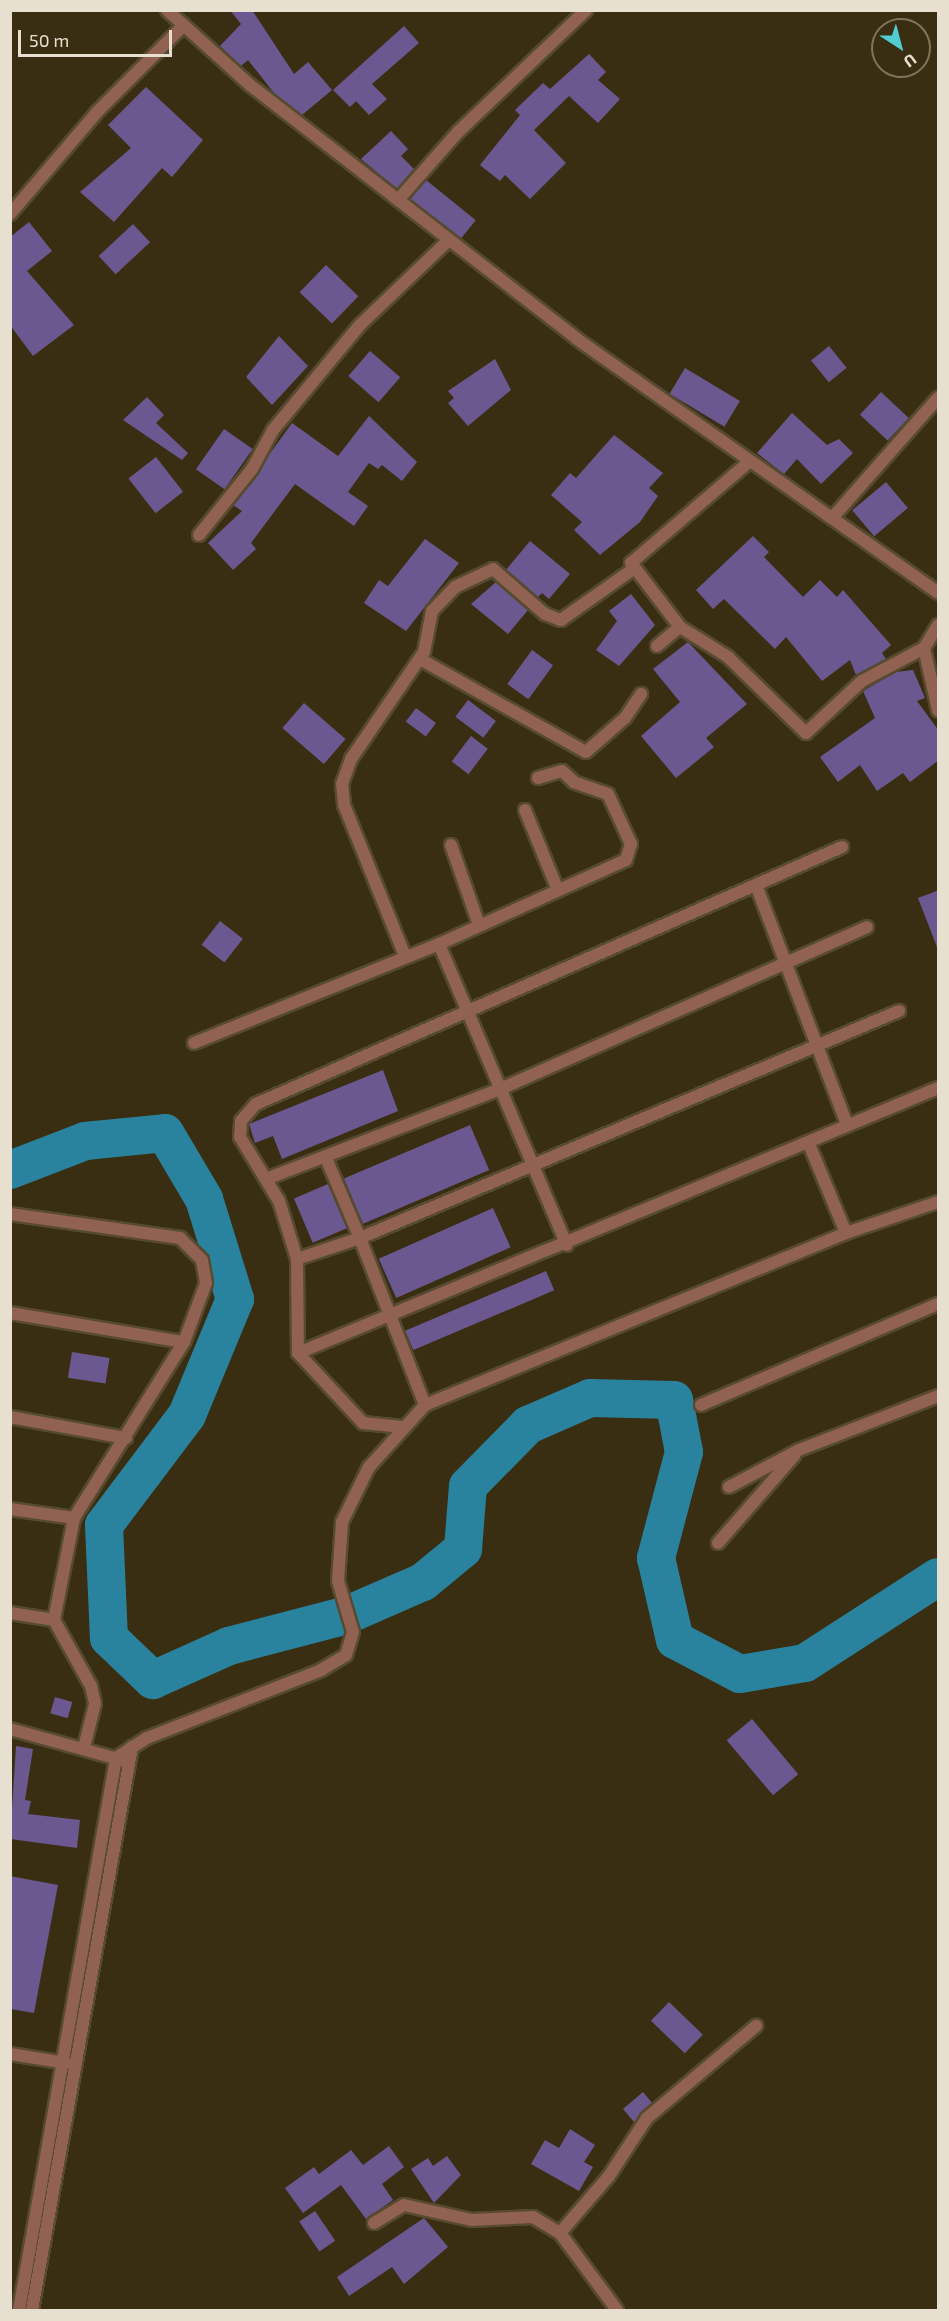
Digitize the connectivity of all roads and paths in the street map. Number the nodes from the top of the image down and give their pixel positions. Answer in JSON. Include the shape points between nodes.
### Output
{"nodes":[{"id":1,"x":168,"y":10,"type":"edge"},
{"id":2,"x":586,"y":10,"type":"edge"},
{"id":3,"x":183,"y":26,"type":"junction"},
{"id":4,"x":398,"y":201,"type":"junction"},
{"id":5,"x":10,"y":214,"type":"edge"},
{"id":6,"x":448,"y":241,"type":"junction"},
{"id":7,"x":939,"y":398,"type":"edge"},
{"id":8,"x":749,"y":462,"type":"junction"},
{"id":9,"x":832,"y":517,"type":"junction"},
{"id":10,"x":199,"y":535,"type":"dead end"},
{"id":11,"x":632,"y":570,"type":"junction"},
{"id":12,"x":939,"y":593,"type":"edge"},
{"id":13,"x":939,"y":626,"type":"edge"},
{"id":14,"x":680,"y":627,"type":"junction"},
{"id":15,"x":657,"y":646,"type":"dead end"},
{"id":16,"x":924,"y":648,"type":"junction"},
{"id":17,"x":420,"y":658,"type":"junction"},
{"id":18,"x":641,"y":694,"type":"dead end"},
{"id":19,"x":939,"y":710,"type":"edge"},
{"id":20,"x":538,"y":778,"type":"dead end"},
{"id":21,"x":525,"y":810,"type":"dead end"},
{"id":22,"x":451,"y":845,"type":"dead end"},
{"id":23,"x":842,"y":847,"type":"dead end"},
{"id":24,"x":756,"y":885,"type":"junction"},
{"id":25,"x":557,"y":888,"type":"junction"},
{"id":26,"x":479,"y":925,"type":"junction"},
{"id":27,"x":867,"y":927,"type":"dead end"},
{"id":28,"x":439,"y":944,"type":"junction"},
{"id":29,"x":405,"y":956,"type":"junction"},
{"id":30,"x":782,"y":962,"type":"junction"},
{"id":31,"x":466,"y":1011,"type":"junction"},
{"id":32,"x":899,"y":1011,"type":"dead end"},
{"id":33,"x":194,"y":1043,"type":"dead end"},
{"id":34,"x":814,"y":1048,"type":"junction"},
{"id":35,"x":939,"y":1088,"type":"edge"},
{"id":36,"x":500,"y":1089,"type":"junction"},
{"id":37,"x":847,"y":1125,"type":"junction"},
{"id":38,"x":809,"y":1144,"type":"junction"},
{"id":39,"x":326,"y":1158,"type":"junction"},
{"id":40,"x":534,"y":1169,"type":"junction"},
{"id":41,"x":266,"y":1179,"type":"junction"},
{"id":42,"x":939,"y":1202,"type":"edge"},
{"id":43,"x":10,"y":1214,"type":"edge"},
{"id":44,"x":846,"y":1233,"type":"junction"},
{"id":45,"x":360,"y":1238,"type":"junction"},
{"id":46,"x":567,"y":1245,"type":"junction"},
{"id":47,"x":297,"y":1259,"type":"junction"},
{"id":48,"x":939,"y":1305,"type":"edge"},
{"id":49,"x":10,"y":1313,"type":"edge"},
{"id":50,"x":393,"y":1317,"type":"junction"},
{"id":51,"x":184,"y":1342,"type":"junction"},
{"id":52,"x":298,"y":1353,"type":"junction"},
{"id":53,"x":939,"y":1396,"type":"edge"},
{"id":54,"x":425,"y":1405,"type":"junction"},
{"id":55,"x":701,"y":1405,"type":"dead end"},
{"id":56,"x":10,"y":1417,"type":"edge"},
{"id":57,"x":403,"y":1427,"type":"junction"},
{"id":58,"x":126,"y":1438,"type":"junction"},
{"id":59,"x":799,"y":1450,"type":"junction"},
{"id":60,"x":729,"y":1487,"type":"dead end"},
{"id":61,"x":10,"y":1509,"type":"edge"},
{"id":62,"x":74,"y":1518,"type":"junction"},
{"id":63,"x":718,"y":1543,"type":"dead end"},
{"id":64,"x":10,"y":1613,"type":"edge"},
{"id":65,"x":54,"y":1620,"type":"junction"},
{"id":66,"x":10,"y":1729,"type":"edge"},
{"id":67,"x":84,"y":1747,"type":"junction"},
{"id":68,"x":122,"y":1760,"type":"junction"},
{"id":69,"x":756,"y":2026,"type":"dead end"},
{"id":70,"x":10,"y":2054,"type":"edge"},
{"id":71,"x":68,"y":2063,"type":"junction"},
{"id":72,"x":374,"y":2223,"type":"dead end"},
{"id":73,"x":560,"y":2233,"type":"junction"},
{"id":74,"x":19,"y":2310,"type":"edge"},
{"id":75,"x":32,"y":2310,"type":"edge"},
{"id":76,"x":617,"y":2310,"type":"edge"}],
"edges":[{"from":1,"to":3,"type":"street"},
{"from":2,"to":4,"type":"street","via":[[458,132]]},
{"from":3,"to":4,"type":"street"},
{"from":3,"to":5,"type":"street","via":[[97,112]]},
{"from":4,"to":6,"type":"street"},
{"from":6,"to":8,"type":"street"},
{"from":6,"to":10,"type":"street","via":[[360,325],[273,430],[252,469]]},
{"from":7,"to":9,"type":"street"},
{"from":8,"to":9,"type":"street"},
{"from":8,"to":11,"type":"street","via":[[634,557]]},
{"from":9,"to":12,"type":"street"},
{"from":11,"to":14,"type":"street"},
{"from":11,"to":17,"type":"street","via":[[561,620],[545,614],[501,571],[481,572],[438,603]]},
{"from":13,"to":16,"type":"street"},
{"from":14,"to":15,"type":"street"},
{"from":14,"to":16,"type":"street","via":[[728,657],[806,733],[862,681]]},
{"from":16,"to":19,"type":"street"},
{"from":17,"to":18,"type":"street","via":[[586,752],[625,718]]},
{"from":17,"to":29,"type":"street","via":[[351,759],[342,784],[344,805]]},
{"from":20,"to":25,"type":"street","via":[[562,771],[574,782],[608,794],[631,844],[626,860]]},
{"from":21,"to":25,"type":"street"},
{"from":22,"to":26,"type":"street"},
{"from":23,"to":24,"type":"street"},
{"from":24,"to":30,"type":"street"},
{"from":24,"to":31,"type":"street"},
{"from":25,"to":26,"type":"street"},
{"from":26,"to":28,"type":"street"},
{"from":27,"to":30,"type":"street"},
{"from":28,"to":29,"type":"street"},
{"from":28,"to":31,"type":"street"},
{"from":29,"to":33,"type":"street"},
{"from":30,"to":34,"type":"street"},
{"from":30,"to":36,"type":"street"},
{"from":31,"to":36,"type":"street"},
{"from":31,"to":41,"type":"street","via":[[256,1104],[241,1121],[240,1137]]},
{"from":32,"to":34,"type":"street"},
{"from":34,"to":37,"type":"street"},
{"from":34,"to":40,"type":"street"},
{"from":35,"to":37,"type":"street"},
{"from":36,"to":39,"type":"street"},
{"from":36,"to":40,"type":"street"},
{"from":37,"to":38,"type":"street"},
{"from":38,"to":44,"type":"street"},
{"from":38,"to":46,"type":"street"},
{"from":39,"to":41,"type":"street"},
{"from":39,"to":45,"type":"street"},
{"from":40,"to":45,"type":"street"},
{"from":40,"to":46,"type":"street"},
{"from":41,"to":47,"type":"street","via":[[279,1201]]},
{"from":42,"to":44,"type":"street"},
{"from":43,"to":51,"type":"street","via":[[180,1238],[193,1246],[206,1283]]},
{"from":44,"to":54,"type":"street"},
{"from":45,"to":47,"type":"street"},
{"from":45,"to":50,"type":"street"},
{"from":46,"to":50,"type":"street"},
{"from":47,"to":52,"type":"street"},
{"from":48,"to":55,"type":"street"},
{"from":49,"to":51,"type":"street"},
{"from":50,"to":52,"type":"street"},
{"from":50,"to":54,"type":"street"},
{"from":51,"to":58,"type":"street"},
{"from":52,"to":57,"type":"street","via":[[363,1423]]},
{"from":53,"to":59,"type":"street"},
{"from":54,"to":57,"type":"street"},
{"from":56,"to":58,"type":"street"},
{"from":57,"to":68,"type":"street","via":[[352,1494],[342,1522],[338,1581],[353,1632],[346,1655],[335,1664],[132,1747]]},
{"from":58,"to":62,"type":"street"},
{"from":59,"to":60,"type":"street"},
{"from":59,"to":63,"type":"street"},
{"from":61,"to":62,"type":"street"},
{"from":62,"to":65,"type":"street"},
{"from":64,"to":65,"type":"street"},
{"from":65,"to":67,"type":"street","via":[[91,1686],[95,1704]]},
{"from":66,"to":67,"type":"street"},
{"from":67,"to":68,"type":"street"},
{"from":68,"to":71,"type":"street"},
{"from":69,"to":73,"type":"street","via":[[647,2118],[609,2176]]},
{"from":70,"to":71,"type":"street"},
{"from":71,"to":74,"type":"street"},
{"from":71,"to":75,"type":"street"},
{"from":72,"to":73,"type":"street","via":[[404,2205],[472,2220],[533,2217]]},
{"from":73,"to":76,"type":"street"}]}
